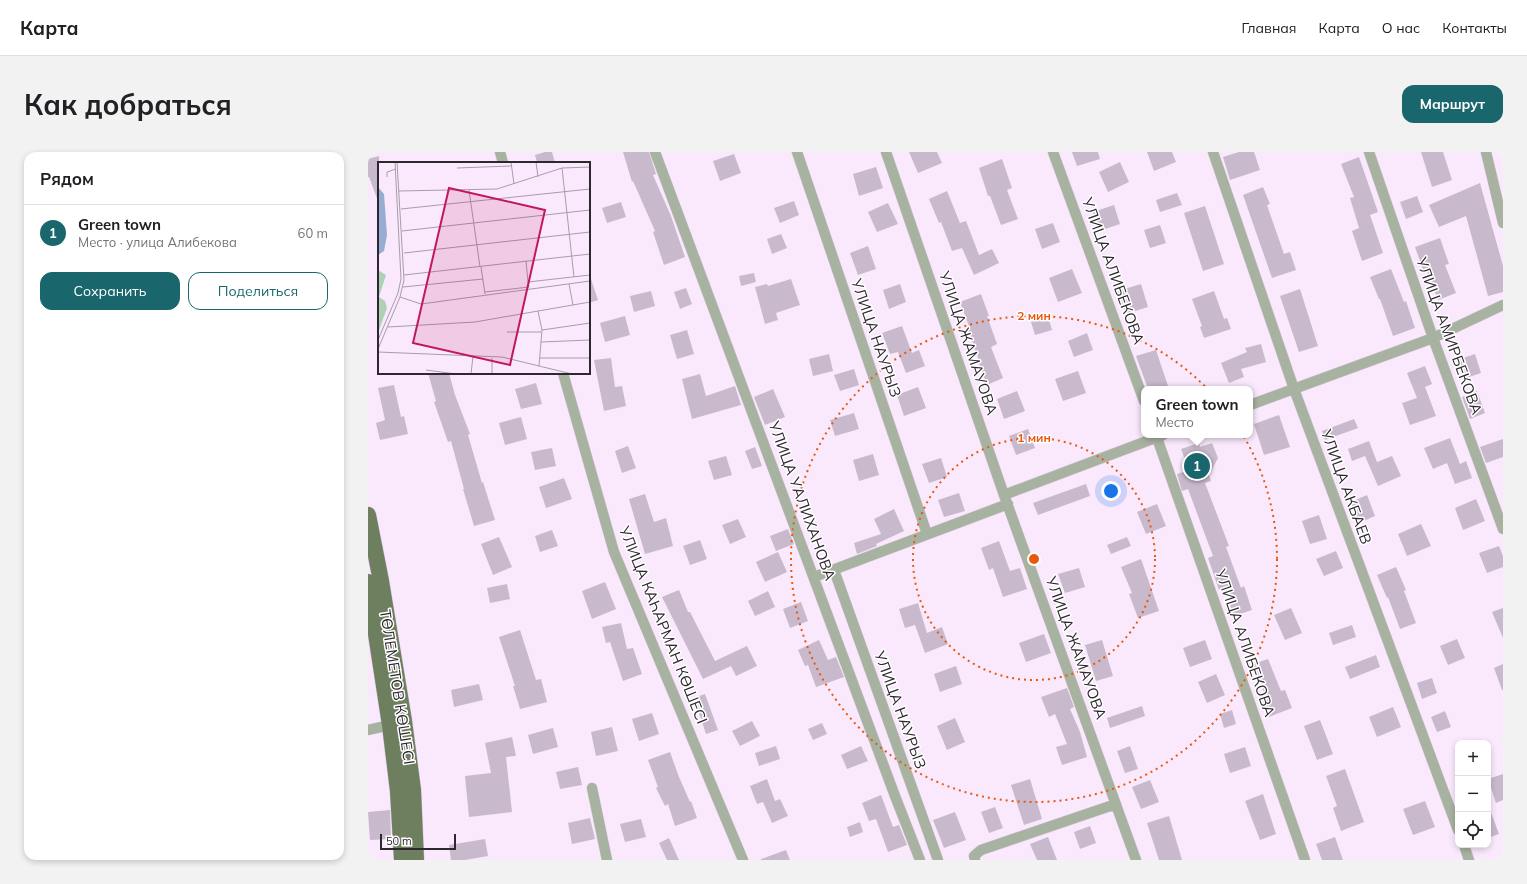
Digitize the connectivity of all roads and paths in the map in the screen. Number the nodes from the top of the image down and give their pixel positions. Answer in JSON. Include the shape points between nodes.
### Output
{"nodes":[{"id":1,"x":500,"y":152,"type":"edge"},
{"id":2,"x":655,"y":152,"type":"edge"},
{"id":3,"x":797,"y":152,"type":"edge"},
{"id":4,"x":886,"y":152,"type":"edge"},
{"id":5,"x":1053,"y":152,"type":"edge"},
{"id":6,"x":1213,"y":152,"type":"edge"},
{"id":7,"x":1369,"y":152,"type":"edge"},
{"id":8,"x":1486,"y":152,"type":"edge"},
{"id":9,"x":503,"y":162,"type":"edge"},
{"id":10,"x":1503,"y":223,"type":"edge"},
{"id":11,"x":1503,"y":305,"type":"edge"},
{"id":12,"x":1433,"y":338,"type":"junction"},
{"id":13,"x":563,"y":374,"type":"edge"},
{"id":14,"x":1294,"y":389,"type":"junction"},
{"id":15,"x":1141,"y":393,"type":"edge"},
{"id":16,"x":1253,"y":404,"type":"edge"},
{"id":17,"x":1154,"y":438,"type":"edge"},
{"id":18,"x":1160,"y":438,"type":"edge"},
{"id":19,"x":1006,"y":500,"type":"junction"},
{"id":20,"x":368,"y":515,"type":"edge"},
{"id":21,"x":1503,"y":529,"type":"edge"},
{"id":22,"x":927,"y":534,"type":"junction"},
{"id":23,"x":834,"y":570,"type":"junction"},
{"id":24,"x":814,"y":577,"type":"junction"},
{"id":25,"x":369,"y":588,"type":"edge"},
{"id":26,"x":390,"y":725,"type":"junction"},
{"id":27,"x":368,"y":730,"type":"edge"},
{"id":28,"x":592,"y":788,"type":"dead end"},
{"id":29,"x":1116,"y":804,"type":"junction"},
{"id":30,"x":1455,"y":822,"type":"edge"},
{"id":31,"x":1465,"y":848,"type":"edge"},
{"id":32,"x":971,"y":859,"type":"edge"},
{"id":33,"x":402,"y":860,"type":"edge"},
{"id":34,"x":416,"y":860,"type":"edge"},
{"id":35,"x":607,"y":860,"type":"edge"},
{"id":36,"x":743,"y":860,"type":"edge"},
{"id":37,"x":920,"y":860,"type":"edge"},
{"id":38,"x":938,"y":860,"type":"edge"},
{"id":39,"x":1136,"y":860,"type":"edge"},
{"id":40,"x":1305,"y":860,"type":"edge"},
{"id":41,"x":1469,"y":860,"type":"edge"}],
"edges":[{"from":1,"to":9,"type":"street"},
{"from":2,"to":24,"type":"street","name":"УЛИЦА УАЛИХАНОВА"},
{"from":3,"to":22,"type":"street","name":"УЛИЦА НАУРЫЗ"},
{"from":4,"to":19,"type":"street","name":"УЛИЦА ЖАМАУОВА"},
{"from":5,"to":15,"type":"street","name":"УЛИЦА АЛИБЕКОВА"},
{"from":6,"to":14,"type":"street","name":"УЛИЦА АКБАЕВ"},
{"from":7,"to":12,"type":"street","name":"УЛИЦА АМИРБЕКОВА"},
{"from":8,"to":10,"type":"street"},
{"from":11,"to":12,"type":"street"},
{"from":12,"to":14,"type":"street"},
{"from":12,"to":21,"type":"street","name":"УЛИЦА АМИРБЕКОВА"},
{"from":13,"to":36,"type":"street","name":"УЛИЦА КАҺАРМАН КӨШЕСІ","via":[[614,552]]},
{"from":14,"to":16,"type":"street"},
{"from":14,"to":30,"type":"street","name":"УЛИЦА АКБАЕВ"},
{"from":17,"to":19,"type":"street"},
{"from":18,"to":40,"type":"street","name":"УЛИЦА АЛИБЕКОВА"},
{"from":19,"to":22,"type":"street"},
{"from":19,"to":29,"type":"street","name":"УЛИЦА ЖАМАУОВА"},
{"from":20,"to":34,"type":"main road","name":"ТӨЛЕМЕТОВ КӨШЕСІ","via":[[404,722],[413,790]]},
{"from":22,"to":23,"type":"street"},
{"from":23,"to":24,"type":"street"},
{"from":23,"to":38,"type":"street","name":"УЛИЦА НАУРЫЗ"},
{"from":24,"to":37,"type":"street","name":"УЛИЦА УАЛИХАНОВА"},
{"from":25,"to":26,"type":"main road","name":"ТӨЛЕМЕТОВ КӨШЕСІ"},
{"from":26,"to":27,"type":"street"},
{"from":26,"to":33,"type":"main road","name":"ТӨЛЕМЕТОВ КӨШЕСІ","via":[[398,791]]},
{"from":28,"to":35,"type":"street"},
{"from":29,"to":32,"type":"street","via":[[981,850]]},
{"from":29,"to":39,"type":"street","name":"УЛИЦА ЖАМАУОВА"},
{"from":31,"to":41,"type":"street"}]}
